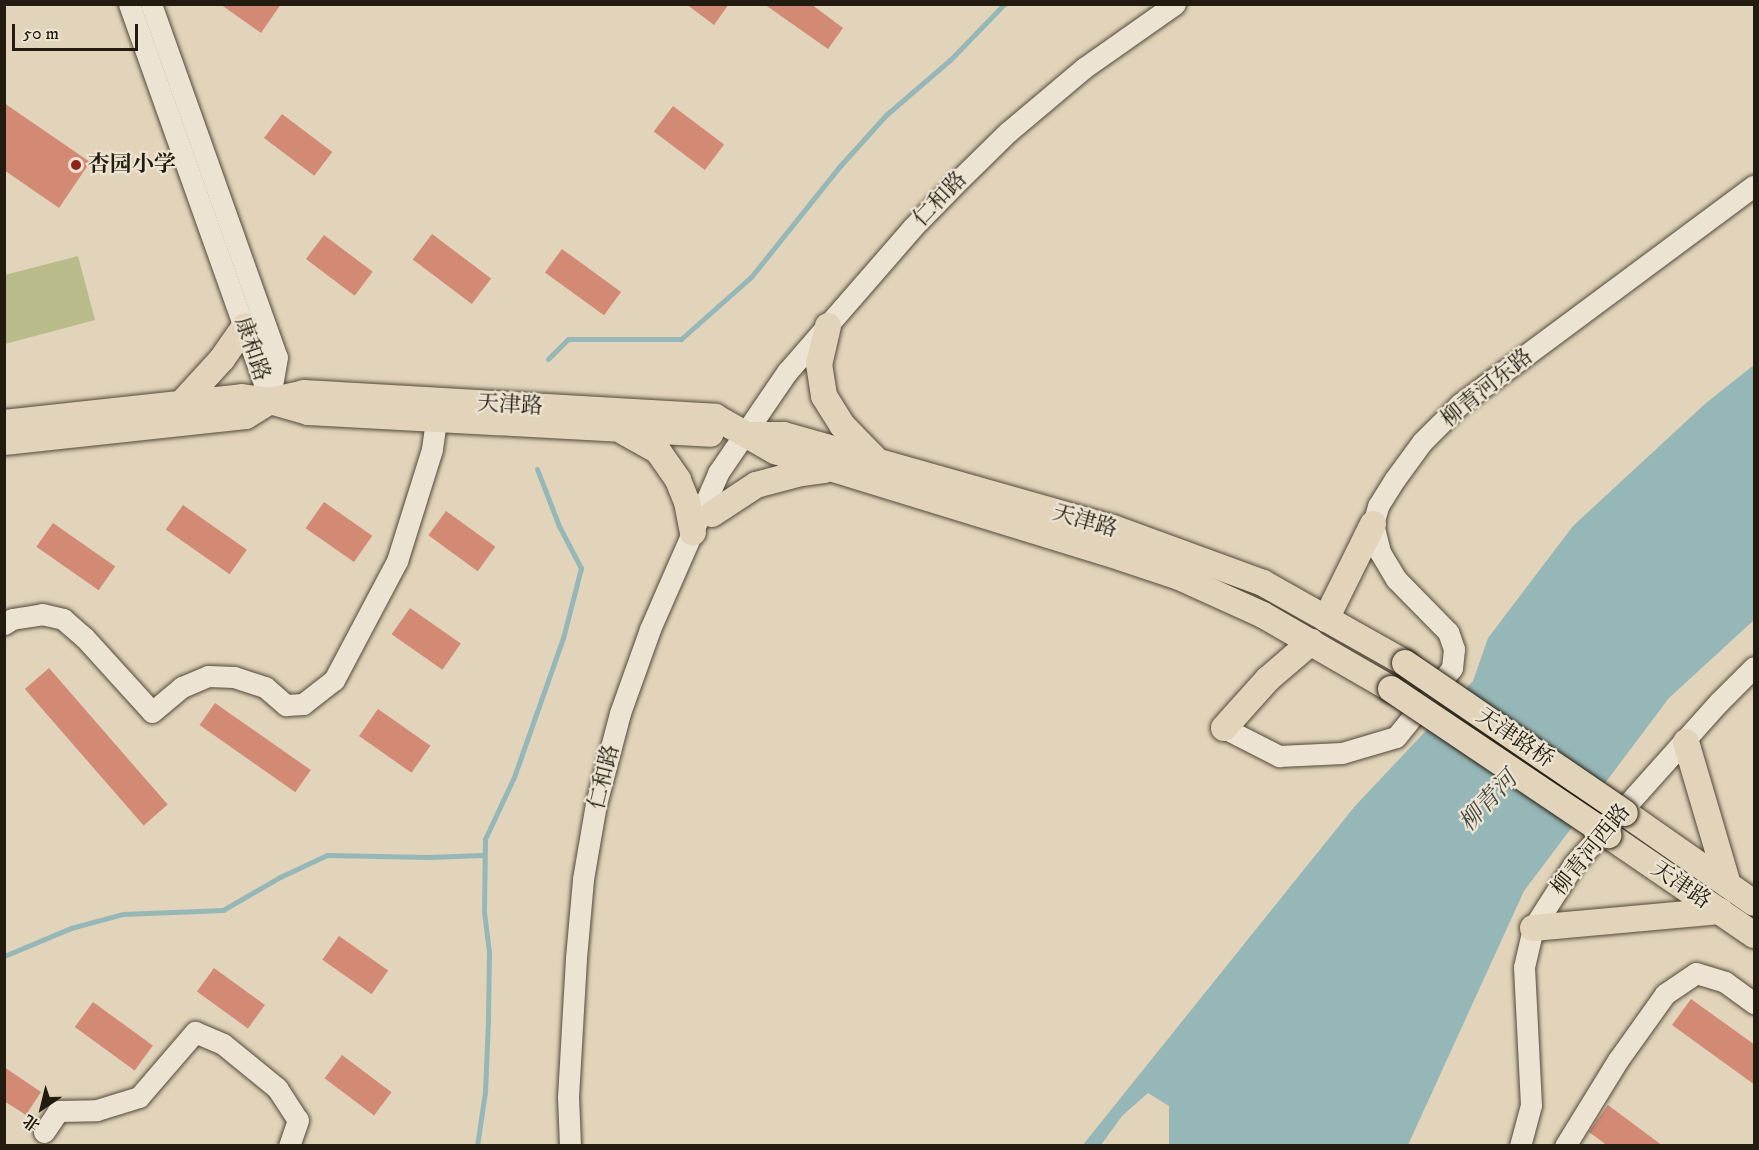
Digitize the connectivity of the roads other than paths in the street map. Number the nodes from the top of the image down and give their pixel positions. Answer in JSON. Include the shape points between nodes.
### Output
{"nodes":[{"id":1,"x":129,"y":4,"type":"edge"},
{"id":2,"x":151,"y":4,"type":"edge"},
{"id":3,"x":1159,"y":4,"type":"edge"},
{"id":4,"x":1175,"y":4,"type":"edge"},
{"id":5,"x":1755,"y":186,"type":"edge"},
{"id":6,"x":244,"y":326,"type":"junction"},
{"id":7,"x":828,"y":326,"type":"junction"},
{"id":8,"x":270,"y":401,"type":"junction"},
{"id":9,"x":180,"y":405,"type":"junction"},
{"id":10,"x":436,"y":419,"type":"junction"},
{"id":11,"x":4,"y":423,"type":"edge"},
{"id":12,"x":619,"y":429,"type":"junction"},
{"id":13,"x":745,"y":435,"type":"junction"},
{"id":14,"x":4,"y":442,"type":"edge"},
{"id":15,"x":878,"y":462,"type":"junction"},
{"id":16,"x":832,"y":469,"type":"junction"},
{"id":17,"x":712,"y":513,"type":"junction"},
{"id":18,"x":1373,"y":524,"type":"junction"},
{"id":19,"x":693,"y":532,"type":"junction"},
{"id":20,"x":1326,"y":619,"type":"junction"},
{"id":21,"x":4,"y":624,"type":"edge"},
{"id":22,"x":1311,"y":642,"type":"junction"},
{"id":23,"x":1405,"y":663,"type":"joint"},
{"id":24,"x":1755,"y":668,"type":"edge"},
{"id":25,"x":1391,"y":689,"type":"joint"},
{"id":26,"x":1224,"y":728,"type":"joint"},
{"id":27,"x":1686,"y":742,"type":"junction"},
{"id":28,"x":1624,"y":813,"type":"joint"},
{"id":29,"x":1608,"y":835,"type":"joint"},
{"id":30,"x":1728,"y":885,"type":"junction"},
{"id":31,"x":1755,"y":903,"type":"edge"},
{"id":32,"x":1720,"y":911,"type":"junction"},
{"id":33,"x":1533,"y":928,"type":"junction"},
{"id":34,"x":1755,"y":935,"type":"edge"},
{"id":35,"x":1755,"y":1003,"type":"edge"},
{"id":36,"x":44,"y":1131,"type":"dead end"},
{"id":37,"x":289,"y":1146,"type":"edge"},
{"id":38,"x":570,"y":1146,"type":"edge"},
{"id":39,"x":579,"y":1146,"type":"edge"},
{"id":40,"x":1520,"y":1146,"type":"edge"},
{"id":41,"x":1565,"y":1146,"type":"edge"}],
"edges":[{"from":1,"to":6,"type":"street","name":"康和路"},
{"from":2,"to":8,"type":"street","name":"康和路","via":[[277,357]]},
{"from":3,"to":13,"type":"street","name":"仁和路","via":[[1079,61],[1002,125],[905,222],[780,367]]},
{"from":4,"to":7,"type":"street","name":"仁和路","via":[[1084,68],[1008,132],[912,228]]},
{"from":5,"to":18,"type":"street","name":"柳青河东路","via":[[1460,404],[1422,442],[1395,479],[1378,506]]},
{"from":6,"to":8,"type":"street","name":"康和路"},
{"from":6,"to":9,"type":"main road","via":[[222,359]]},
{"from":7,"to":13,"type":"street","name":"仁和路","via":[[787,372]]},
{"from":7,"to":15,"type":"main road","via":[[819,364],[824,396],[842,425]]},
{"from":8,"to":9,"type":"main road","name":"天津路","via":[[242,397]]},
{"from":8,"to":10,"type":"main road","name":"天津路","via":[[308,412]]},
{"from":8,"to":13,"type":"main road","name":"天津路","via":[[304,393],[716,417]]},
{"from":8,"to":14,"type":"main road","name":"天津路","via":[[246,416]]},
{"from":9,"to":11,"type":"main road","name":"天津路"},
{"from":10,"to":12,"type":"main road","name":"天津路"},
{"from":10,"to":21,"type":"street","via":[[432,449],[397,561],[334,680],[303,704],[286,705],[265,687],[234,677],[208,676],[182,687],[152,712],[63,619],[42,614]]},
{"from":12,"to":13,"type":"main road","name":"天津路"},
{"from":12,"to":19,"type":"main road","via":[[658,451],[678,480]]},
{"from":13,"to":15,"type":"main road","name":"天津路","via":[[783,435]]},
{"from":13,"to":16,"type":"main road","name":"天津路","via":[[775,451]]},
{"from":13,"to":17,"type":"street","name":"仁和路"},
{"from":13,"to":19,"type":"street","name":"仁和路","via":[[717,473]]},
{"from":15,"to":20,"type":"main road","name":"天津路","via":[[1113,528],[1263,583]]},
{"from":16,"to":17,"type":"main road","via":[[801,472],[756,485]]},
{"from":16,"to":22,"type":"main road","name":"天津路","via":[[1179,578],[1263,615]]},
{"from":17,"to":39,"type":"street","name":"仁和路","via":[[659,633],[628,716],[605,806],[592,880],[585,959]]},
{"from":18,"to":20,"type":"main road"},
{"from":18,"to":26,"type":"street","via":[[1380,552],[1396,579],[1448,632],[1454,649],[1452,668],[1396,736],[1370,746],[1342,753],[1279,756]]},
{"from":19,"to":38,"type":"street","name":"仁和路","via":[[650,629],[620,713],[596,804],[583,879],[576,958],[568,1097]]},
{"from":20,"to":23,"type":"main road","name":"天津路"},
{"from":22,"to":25,"type":"main road","name":"天津路"},
{"from":22,"to":26,"type":"main road","via":[[1268,679]]},
{"from":23,"to":28,"type":"main road","name":"天津路桥","bridge":true},
{"from":24,"to":27,"type":"street","name":"柳青河西路","via":[[1719,702]]},
{"from":25,"to":29,"type":"main road","name":"天津路桥","bridge":true},
{"from":27,"to":30,"type":"main road"},
{"from":27,"to":33,"type":"street","name":"柳青河西路","via":[[1574,864]]},
{"from":28,"to":30,"type":"main road","name":"天津路"},
{"from":29,"to":32,"type":"main road","name":"天津路"},
{"from":30,"to":31,"type":"main road","name":"天津路"},
{"from":32,"to":33,"type":"main road"},
{"from":32,"to":34,"type":"main road","name":"天津路"},
{"from":33,"to":40,"type":"street","name":"柳青河西路","via":[[1524,967],[1531,1106]]},
{"from":35,"to":41,"type":"street","via":[[1725,982],[1696,973],[1665,994]]},
{"from":36,"to":37,"type":"street","via":[[58,1111],[97,1110],[139,1097],[195,1032],[224,1044],[277,1088],[298,1120]]}]}
